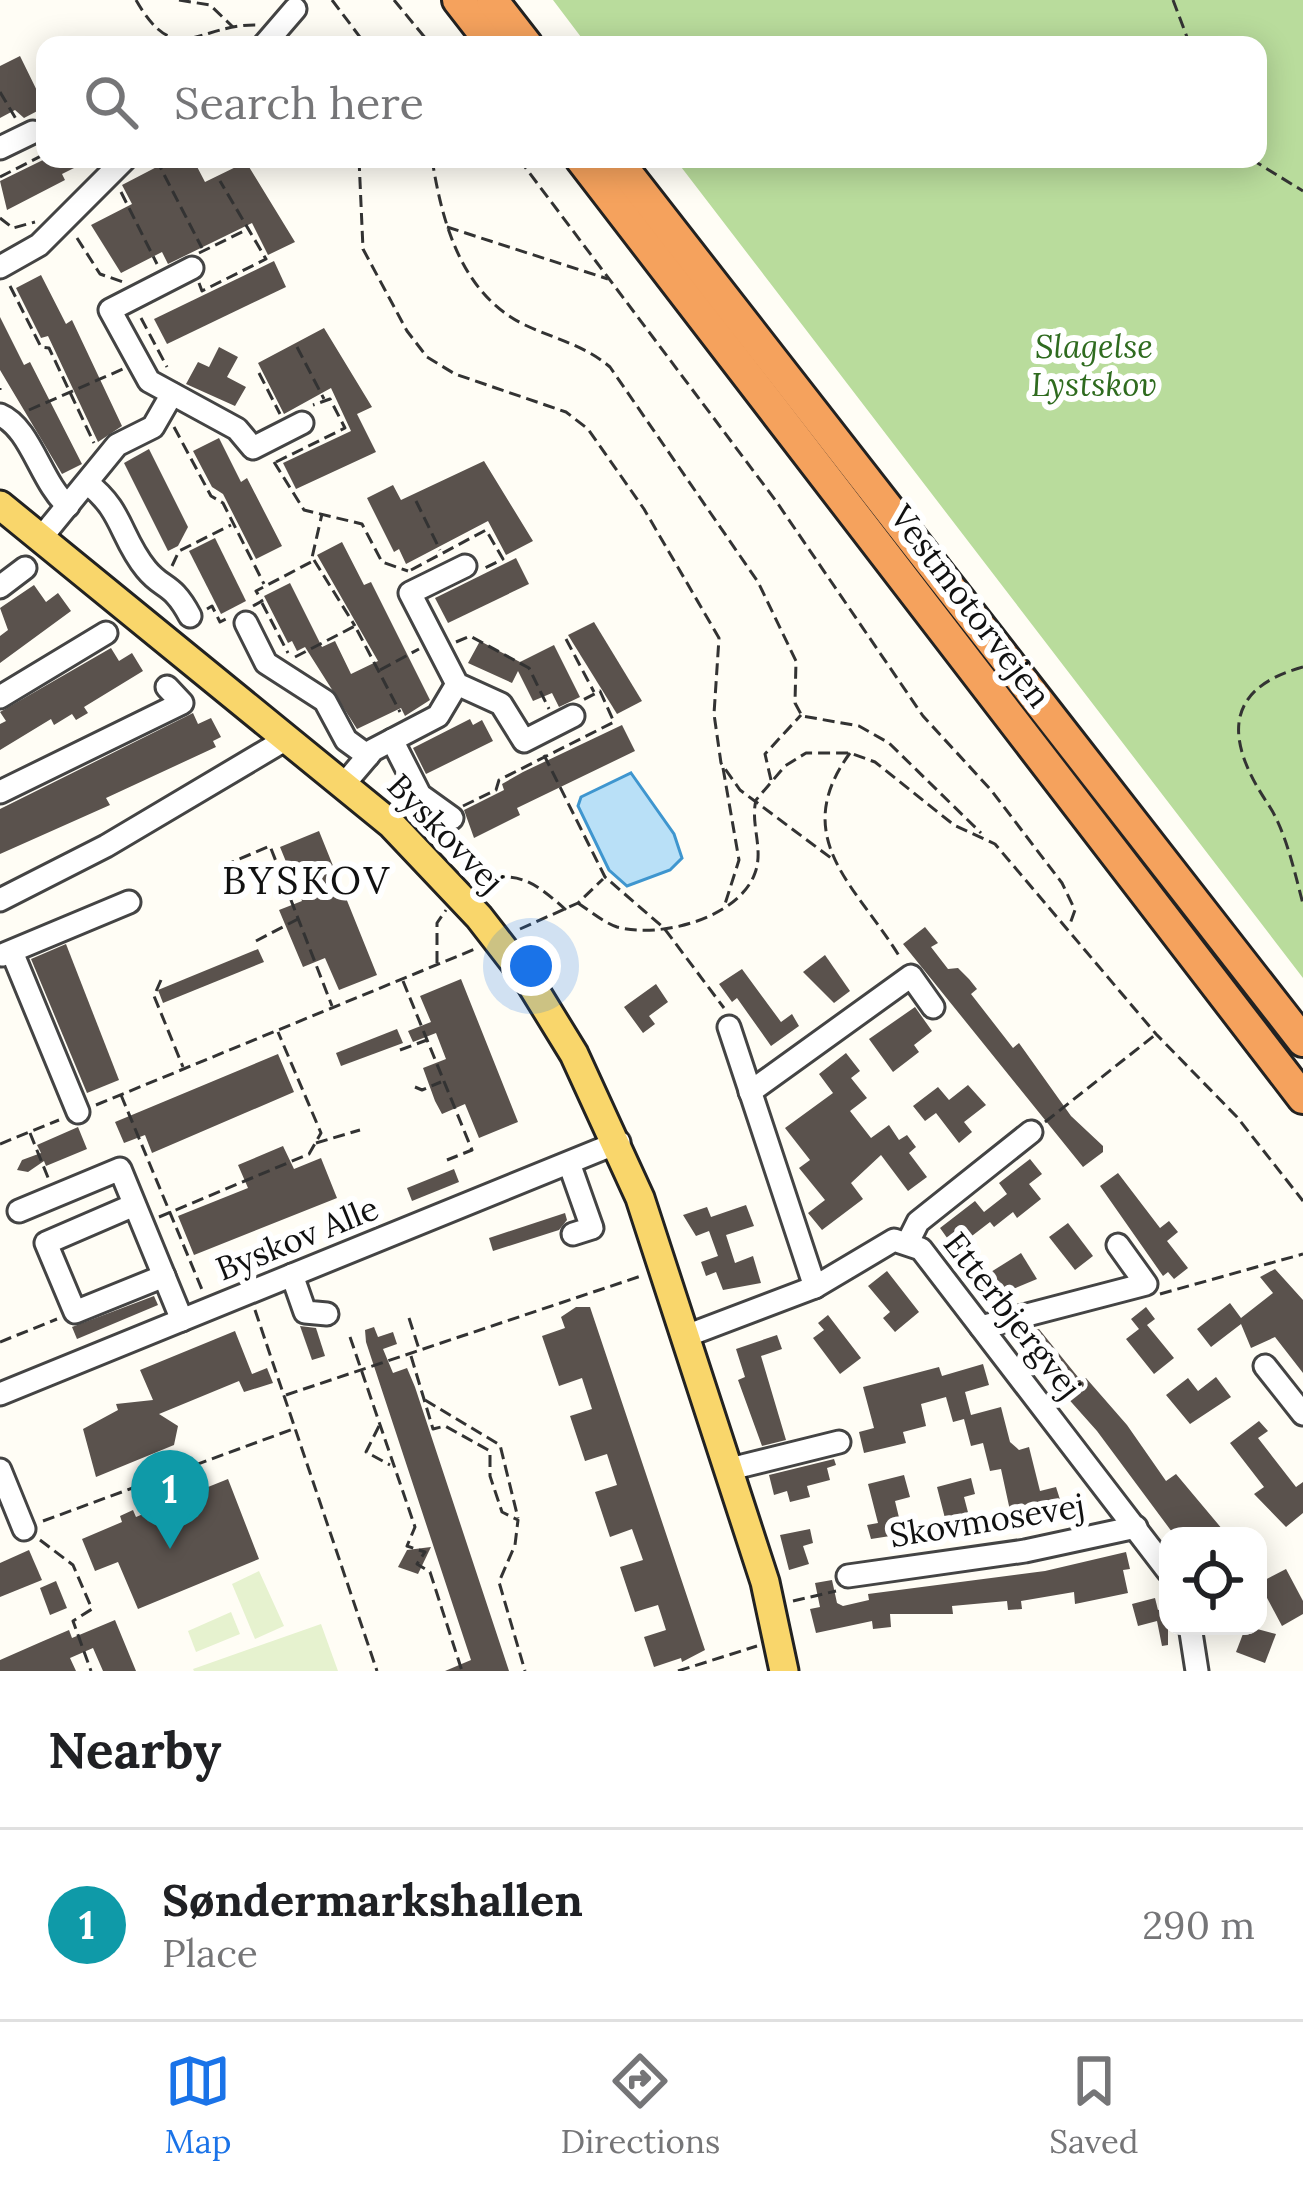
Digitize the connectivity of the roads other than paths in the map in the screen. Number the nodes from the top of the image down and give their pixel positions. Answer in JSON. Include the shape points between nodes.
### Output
{"nodes":[{"id":1,"x":458,"y":0,"type":"edge"},
{"id":2,"x":492,"y":0,"type":"edge"},
{"id":3,"x":295,"y":9,"type":"dead end"},
{"id":4,"x":272,"y":36,"type":"edge"},
{"id":5,"x":486,"y":36,"type":"edge"},
{"id":6,"x":520,"y":36,"type":"edge"},
{"id":7,"x":29,"y":127,"type":"road end"},
{"id":8,"x":0,"y":148,"type":"edge"},
{"id":9,"x":115,"y":168,"type":"edge"},
{"id":10,"x":588,"y":168,"type":"edge"},
{"id":11,"x":623,"y":168,"type":"edge"},
{"id":12,"x":198,"y":260,"type":"road end"},
{"id":13,"x":3,"y":274,"type":"edge"},
{"id":14,"x":180,"y":398,"type":"junction"},
{"id":15,"x":6,"y":418,"type":"edge"},
{"id":16,"x":292,"y":422,"type":"road end"},
{"id":17,"x":87,"y":483,"type":"junction"},
{"id":18,"x":0,"y":505,"type":"edge"},
{"id":19,"x":68,"y":506,"type":"junction"},
{"id":20,"x":40,"y":538,"type":"junction"},
{"id":21,"x":465,"y":566,"type":"dead end"},
{"id":22,"x":26,"y":568,"type":"dead end"},
{"id":23,"x":0,"y":587,"type":"edge"},
{"id":24,"x":190,"y":616,"type":"road end"},
{"id":25,"x":246,"y":623,"type":"dead end"},
{"id":26,"x":106,"y":633,"type":"dead end"},
{"id":27,"x":458,"y":684,"type":"junction"},
{"id":28,"x":167,"y":687,"type":"dead end"},
{"id":29,"x":0,"y":697,"type":"edge"},
{"id":30,"x":573,"y":716,"type":"dead end"},
{"id":31,"x":288,"y":738,"type":"junction"},
{"id":32,"x":397,"y":738,"type":"junction"},
{"id":33,"x":368,"y":756,"type":"junction"},
{"id":34,"x":345,"y":783,"type":"junction"},
{"id":35,"x":0,"y":792,"type":"edge"},
{"id":36,"x":452,"y":818,"type":"road end"},
{"id":37,"x":0,"y":900,"type":"edge"},
{"id":38,"x":129,"y":902,"type":"dead end"},
{"id":39,"x":6,"y":954,"type":"edge"},
{"id":40,"x":933,"y":1007,"type":"dead end"},
{"id":41,"x":729,"y":1027,"type":"road end"},
{"id":42,"x":1303,"y":1041,"type":"edge"},
{"id":43,"x":750,"y":1092,"type":"junction"},
{"id":44,"x":1303,"y":1098,"type":"edge"},
{"id":45,"x":78,"y":1112,"type":"dead end"},
{"id":46,"x":1031,"y":1132,"type":"road end"},
{"id":47,"x":619,"y":1142,"type":"junction"},
{"id":48,"x":568,"y":1162,"type":"junction"},
{"id":49,"x":134,"y":1205,"type":"junction"},
{"id":50,"x":20,"y":1211,"type":"dead end"},
{"id":51,"x":573,"y":1234,"type":"dead end"},
{"id":52,"x":909,"y":1240,"type":"junction"},
{"id":53,"x":1118,"y":1245,"type":"dead end"},
{"id":54,"x":292,"y":1275,"type":"junction"},
{"id":55,"x":164,"y":1276,"type":"junction"},
{"id":56,"x":815,"y":1287,"type":"junction"},
{"id":57,"x":327,"y":1313,"type":"dead end"},
{"id":58,"x":182,"y":1320,"type":"junction"},
{"id":59,"x":981,"y":1327,"type":"junction"},
{"id":60,"x":686,"y":1336,"type":"junction"},
{"id":61,"x":1265,"y":1366,"type":"dead end"},
{"id":62,"x":0,"y":1394,"type":"edge"},
{"id":63,"x":1303,"y":1414,"type":"edge"},
{"id":64,"x":839,"y":1442,"type":"dead end"},
{"id":65,"x":730,"y":1469,"type":"junction"},
{"id":66,"x":0,"y":1470,"type":"edge"},
{"id":67,"x":1136,"y":1527,"type":"junction"},
{"id":68,"x":24,"y":1528,"type":"road end"},
{"id":69,"x":1159,"y":1558,"type":"edge"},
{"id":70,"x":848,"y":1576,"type":"road end"},
{"id":71,"x":1193,"y":1635,"type":"edge"},
{"id":72,"x":1203,"y":1669,"type":"edge"},
{"id":73,"x":784,"y":1671,"type":"edge"}],
"edges":[{"from":1,"to":5,"type":"highway"},
{"from":2,"to":6,"type":"highway"},
{"from":3,"to":4,"type":"street"},
{"from":7,"to":8,"type":"street"},
{"from":9,"to":13,"type":"street"},
{"from":10,"to":44,"type":"highway","name":"Vestmotorvejen"},
{"from":11,"to":42,"type":"highway","name":"Vestmotorvejen"},
{"from":12,"to":14,"type":"street","via":[[110,310],[149,381]]},
{"from":14,"to":16,"type":"street","via":[[238,429],[253,448]]},
{"from":14,"to":17,"type":"street","via":[[153,427],[117,446]]},
{"from":15,"to":19,"type":"street","via":[[49,490]]},
{"from":17,"to":19,"type":"street"},
{"from":17,"to":24,"type":"street","via":[[112,501],[147,571],[175,587]]},
{"from":18,"to":20,"type":"main road","name":"Byskovvej"},
{"from":19,"to":20,"type":"street"},
{"from":20,"to":31,"type":"main road","name":"Byskovvej"},
{"from":21,"to":27,"type":"street","via":[[410,593]]},
{"from":22,"to":23,"type":"street"},
{"from":25,"to":33,"type":"street","via":[[266,663],[325,701],[346,740]]},
{"from":26,"to":29,"type":"street"},
{"from":27,"to":30,"type":"street","via":[[501,704],[524,741]]},
{"from":27,"to":32,"type":"street","via":[[438,716]]},
{"from":28,"to":35,"type":"street","via":[[182,703]]},
{"from":31,"to":34,"type":"main road","name":"Byskovvej"},
{"from":31,"to":37,"type":"street"},
{"from":32,"to":33,"type":"street"},
{"from":32,"to":36,"type":"street","via":[[420,795]]},
{"from":33,"to":34,"type":"street"},
{"from":34,"to":47,"type":"main road","name":"Byskovvej","via":[[460,896],[531,984]]},
{"from":38,"to":39,"type":"street"},
{"from":39,"to":45,"type":"street"},
{"from":40,"to":43,"type":"street","via":[[911,976]]},
{"from":41,"to":43,"type":"street"},
{"from":43,"to":56,"type":"street"},
{"from":46,"to":52,"type":"street","via":[[918,1222]]},
{"from":47,"to":48,"type":"street","name":"Byskov Alle"},
{"from":47,"to":60,"type":"main road","name":"Byskovvej"},
{"from":48,"to":51,"type":"street","via":[[592,1228]]},
{"from":48,"to":54,"type":"street","name":"Byskov Alle"},
{"from":49,"to":50,"type":"street","via":[[120,1169]]},
{"from":49,"to":55,"type":"street"},
{"from":49,"to":55,"type":"street","via":[[46,1243],[75,1312]]},
{"from":52,"to":56,"type":"street","name":"Etterbjergvej","via":[[894,1240]]},
{"from":52,"to":59,"type":"street","name":"Etterbjergvej"},
{"from":53,"to":59,"type":"street","via":[[1146,1284]]},
{"from":54,"to":57,"type":"street","via":[[305,1312]]},
{"from":54,"to":58,"type":"street","name":"Byskov Alle"},
{"from":55,"to":58,"type":"street"},
{"from":56,"to":60,"type":"street","name":"Etterbjergvej"},
{"from":58,"to":62,"type":"street","name":"Byskov Alle"},
{"from":59,"to":67,"type":"street","name":"Etterbjergvej"},
{"from":60,"to":65,"type":"main road","name":"Byskovvej"},
{"from":61,"to":63,"type":"street"},
{"from":64,"to":65,"type":"street"},
{"from":65,"to":73,"type":"main road","name":"Byskovvej"},
{"from":66,"to":68,"type":"street"},
{"from":67,"to":69,"type":"street","name":"Etterbjergvej"},
{"from":67,"to":70,"type":"street","name":"Skovmosevej"},
{"from":71,"to":72,"type":"street"}]}
